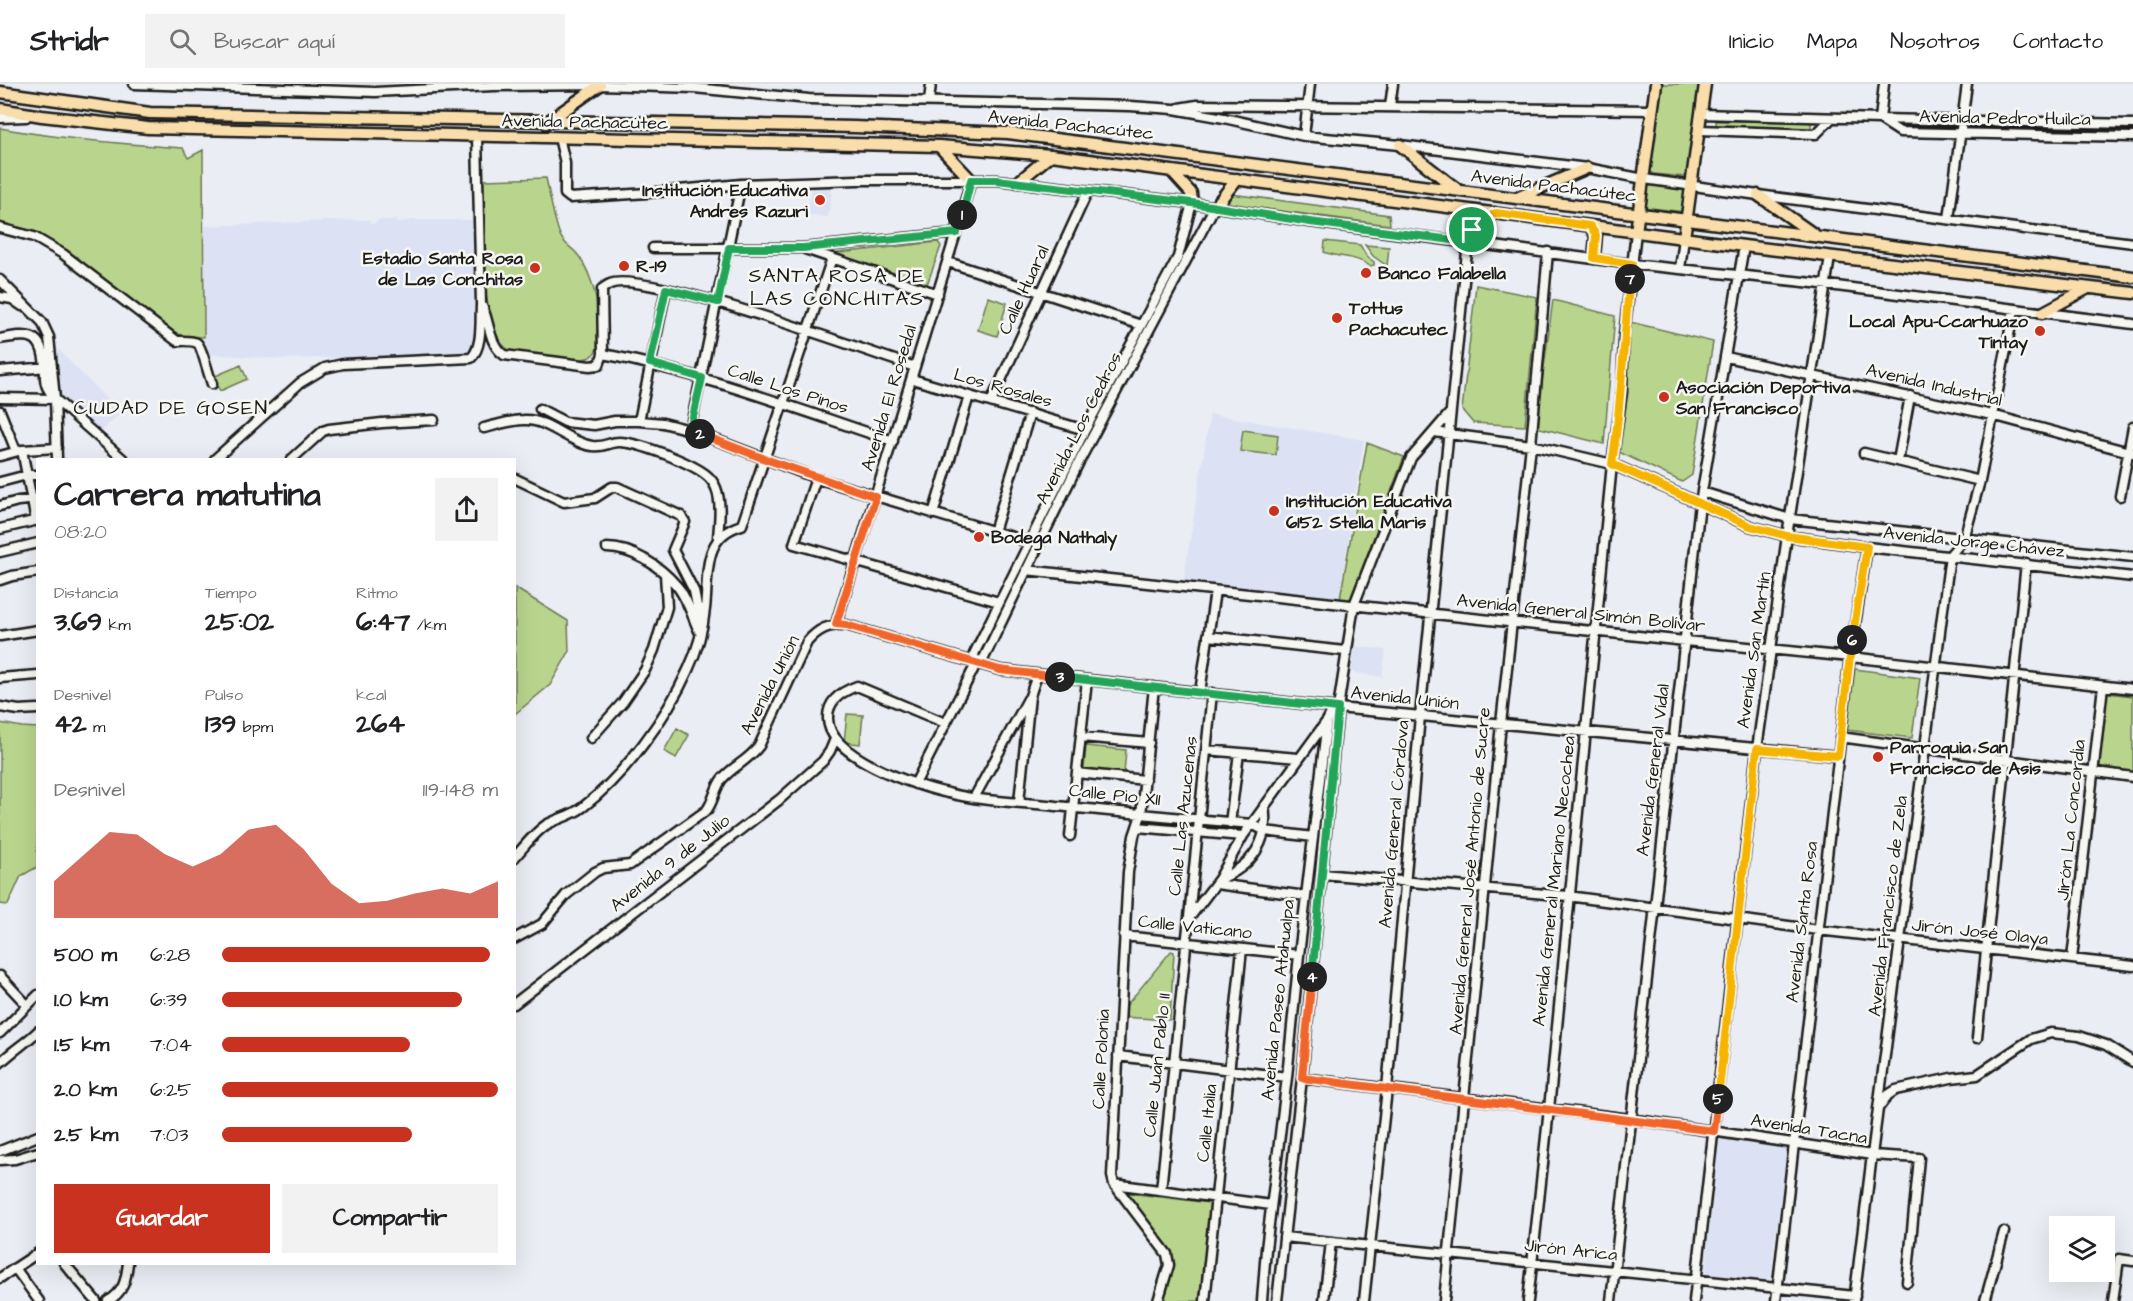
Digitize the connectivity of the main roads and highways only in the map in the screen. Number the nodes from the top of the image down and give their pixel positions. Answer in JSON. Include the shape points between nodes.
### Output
{"nodes":[{"id":1,"x":1656,"y":84,"type":"edge"},
{"id":2,"x":1705,"y":84,"type":"edge"},
{"id":3,"x":600,"y":86,"type":"road end"},
{"id":4,"x":0,"y":92,"type":"edge"},
{"id":5,"x":65,"y":103,"type":"junction"},
{"id":6,"x":0,"y":109,"type":"edge"},
{"id":7,"x":62,"y":118,"type":"junction"},
{"id":8,"x":546,"y":123,"type":"junction"},
{"id":9,"x":800,"y":127,"type":"junction"},
{"id":10,"x":799,"y":143,"type":"junction"},
{"id":11,"x":1400,"y":145,"type":"road end"},
{"id":12,"x":939,"y":146,"type":"junction"},
{"id":13,"x":1139,"y":149,"type":"junction"},
{"id":14,"x":1051,"y":155,"type":"junction"},
{"id":15,"x":1137,"y":166,"type":"junction"},
{"id":16,"x":1587,"y":168,"type":"road end"},
{"id":17,"x":1171,"y":171,"type":"junction"},
{"id":18,"x":1237,"y":179,"type":"junction"},
{"id":19,"x":971,"y":180,"type":"road end"},
{"id":20,"x":1018,"y":182,"type":"road end"},
{"id":21,"x":1458,"y":191,"type":"junction"},
{"id":22,"x":1758,"y":195,"type":"road end"},
{"id":23,"x":1516,"y":198,"type":"junction"},
{"id":24,"x":1192,"y":203,"type":"road end"},
{"id":25,"x":1214,"y":208,"type":"road end"},
{"id":26,"x":1496,"y":213,"type":"junction"},
{"id":27,"x":1638,"y":213,"type":"junction"},
{"id":28,"x":1686,"y":220,"type":"junction"},
{"id":29,"x":1590,"y":226,"type":"junction"},
{"id":30,"x":1636,"y":232,"type":"junction"},
{"id":31,"x":1818,"y":237,"type":"junction"},
{"id":32,"x":1684,"y":238,"type":"junction"},
{"id":33,"x":1468,"y":242,"type":"road end"},
{"id":34,"x":1594,"y":258,"type":"road end"},
{"id":35,"x":2131,"y":277,"type":"edge"},
{"id":36,"x":2088,"y":288,"type":"junction"},
{"id":37,"x":2130,"y":293,"type":"edge"},
{"id":38,"x":2042,"y":313,"type":"road end"}],
"edges":[{"from":1,"to":27,"type":"main road"},
{"from":2,"to":28,"type":"main road"},
{"from":3,"to":8,"type":"main road"},
{"from":4,"to":5,"type":"main road","name":"Avenida Pachacútec"},
{"from":5,"to":7,"type":"main road"},
{"from":5,"to":8,"type":"main road","name":"Avenida Pachacútec","via":[[150,113]]},
{"from":6,"to":7,"type":"main road","name":"Avenida Pachacútec"},
{"from":7,"to":10,"type":"main road","name":"Avenida Pachacútec","via":[[148,128]]},
{"from":8,"to":9,"type":"main road","name":"Avenida Pachacútec"},
{"from":9,"to":10,"type":"main road"},
{"from":9,"to":13,"type":"main road","name":"Avenida Pachacútec","via":[[1008,133]]},
{"from":10,"to":12,"type":"main road","name":"Avenida Pachacútec"},
{"from":11,"to":21,"type":"main road"},
{"from":12,"to":14,"type":"main road","name":"Avenida Pachacútec"},
{"from":12,"to":19,"type":"main road"},
{"from":13,"to":15,"type":"main road"},
{"from":13,"to":21,"type":"main road","name":"Avenida Pachacútec"},
{"from":14,"to":15,"type":"main road","name":"Avenida Pachacútec"},
{"from":14,"to":20,"type":"main road"},
{"from":15,"to":17,"type":"main road","name":"Avenida Pachacútec"},
{"from":16,"to":23,"type":"main road"},
{"from":17,"to":18,"type":"main road","name":"Avenida Pachacútec"},
{"from":17,"to":24,"type":"main road","via":[[1191,193]]},
{"from":18,"to":25,"type":"main road"},
{"from":18,"to":26,"type":"main road","name":"Avenida Pachacútec"},
{"from":21,"to":23,"type":"main road","name":"Avenida Pachacútec"},
{"from":22,"to":31,"type":"main road"},
{"from":23,"to":27,"type":"main road","name":"Avenida Pachacútec"},
{"from":26,"to":29,"type":"main road","name":"Avenida Pachacútec"},
{"from":26,"to":33,"type":"main road","via":[[1472,230]]},
{"from":27,"to":28,"type":"main road","name":"Avenida Pachacútec"},
{"from":27,"to":30,"type":"main road"},
{"from":28,"to":31,"type":"main road","name":"Avenida Pachacútec"},
{"from":28,"to":32,"type":"main road"},
{"from":29,"to":30,"type":"main road","name":"Avenida Pachacútec"},
{"from":29,"to":34,"type":"main road","via":[[1596,235]]},
{"from":30,"to":32,"type":"main road","name":"Avenida Pachacútec"},
{"from":31,"to":35,"type":"main road","name":"Avenida Pachacútec"},
{"from":32,"to":36,"type":"main road","name":"Avenida Pachacútec"},
{"from":35,"to":37,"type":"main road"},
{"from":36,"to":37,"type":"main road","name":"Avenida Pachacútec"},
{"from":36,"to":38,"type":"main road"}]}
